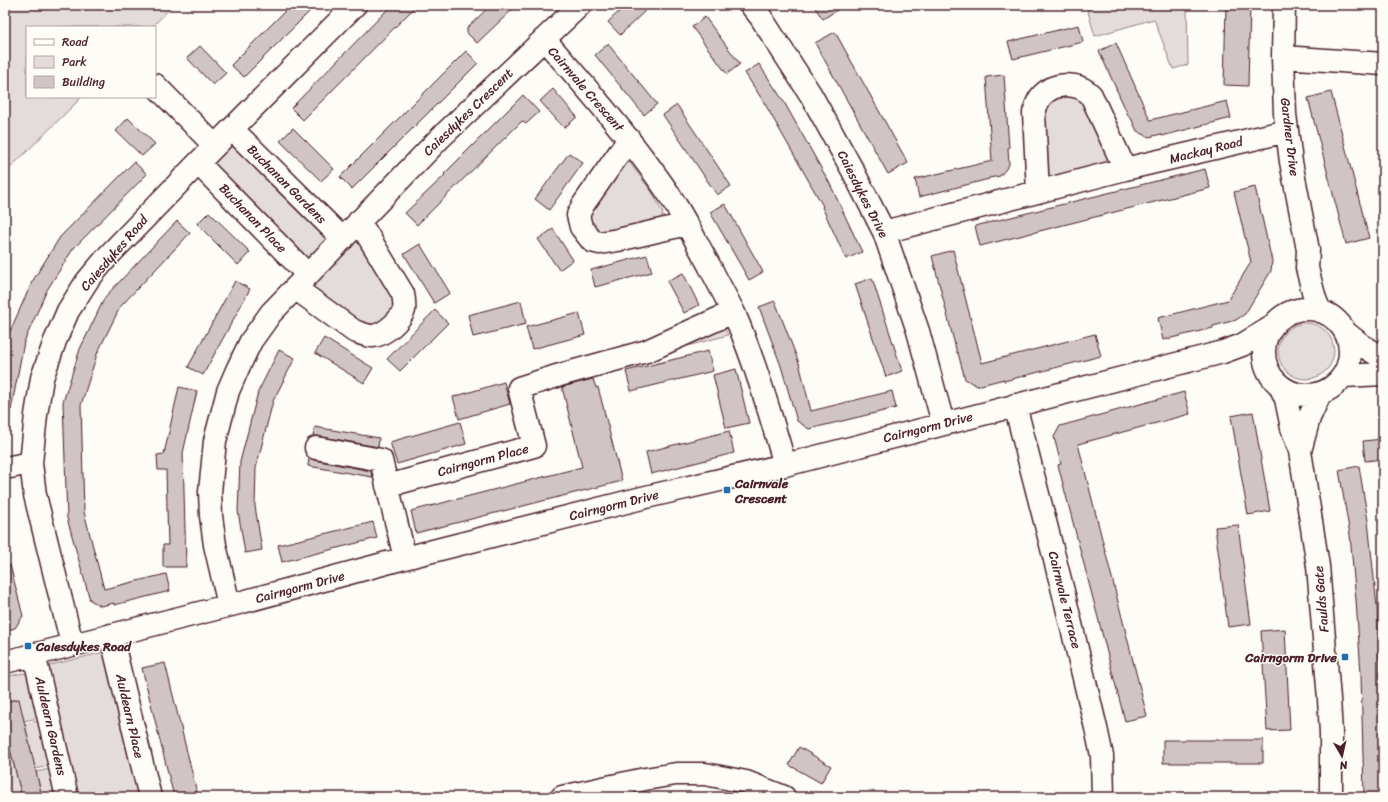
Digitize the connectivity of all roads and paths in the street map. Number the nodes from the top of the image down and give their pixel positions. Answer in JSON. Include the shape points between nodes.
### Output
{"nodes":[{"id":1,"x":355,"y":5,"type":"edge"},
{"id":2,"x":580,"y":5,"type":"edge"},
{"id":3,"x":1284,"y":5,"type":"edge"},
{"id":4,"x":762,"y":9,"type":"edge"},
{"id":5,"x":544,"y":39,"type":"junction"},
{"id":6,"x":1283,"y":57,"type":"junction"},
{"id":7,"x":1383,"y":64,"type":"edge"},
{"id":8,"x":156,"y":86,"type":"edge"},
{"id":9,"x":232,"y":129,"type":"junction"},
{"id":10,"x":1287,"y":130,"type":"junction"},
{"id":11,"x":629,"y":139,"type":"junction"},
{"id":12,"x":215,"y":146,"type":"junction"},
{"id":13,"x":198,"y":162,"type":"junction"},
{"id":14,"x":1125,"y":169,"type":"junction"},
{"id":15,"x":1038,"y":192,"type":"junction"},
{"id":16,"x":359,"y":221,"type":"junction"},
{"id":17,"x":687,"y":224,"type":"junction"},
{"id":18,"x":884,"y":232,"type":"junction"},
{"id":19,"x":343,"y":239,"type":"junction"},
{"id":20,"x":1307,"y":268,"type":"junction"},
{"id":21,"x":301,"y":281,"type":"junction"},
{"id":22,"x":1320,"y":311,"type":"junction"},
{"id":23,"x":733,"y":312,"type":"junction"},
{"id":24,"x":1278,"y":322,"type":"junction"},
{"id":25,"x":1345,"y":332,"type":"junction"},
{"id":26,"x":1223,"y":352,"type":"junction"},
{"id":27,"x":1383,"y":358,"type":"edge"},
{"id":28,"x":1383,"y":374,"type":"edge"},
{"id":29,"x":1344,"y":376,"type":"junction"},
{"id":30,"x":1274,"y":379,"type":"junction"},
{"id":31,"x":1320,"y":394,"type":"junction"},
{"id":32,"x":1015,"y":405,"type":"junction"},
{"id":33,"x":943,"y":423,"type":"junction"},
{"id":34,"x":316,"y":448,"type":"dead end"},
{"id":35,"x":1300,"y":451,"type":"junction"},
{"id":36,"x":31,"y":463,"type":"junction"},
{"id":37,"x":785,"y":464,"type":"junction"},
{"id":38,"x":5,"y":468,"type":"edge"},
{"id":39,"x":387,"y":486,"type":"junction"},
{"id":40,"x":405,"y":558,"type":"junction"},
{"id":41,"x":230,"y":605,"type":"junction"},
{"id":42,"x":111,"y":635,"type":"junction"},
{"id":43,"x":72,"y":644,"type":"junction"},
{"id":44,"x":34,"y":654,"type":"junction"},
{"id":45,"x":5,"y":662,"type":"edge"},
{"id":46,"x":67,"y":797,"type":"edge"},
{"id":47,"x":150,"y":797,"type":"edge"},
{"id":48,"x":562,"y":797,"type":"edge"},
{"id":49,"x":784,"y":797,"type":"edge"},
{"id":50,"x":1103,"y":797,"type":"edge"},
{"id":51,"x":1331,"y":797,"type":"edge"}],
"edges":[{"from":1,"to":9,"type":"street","name":"Caiesdykes Road"},
{"from":2,"to":5,"type":"street","name":"Caiesdykes Crescent"},
{"from":3,"to":6,"type":"street","name":"Gardner Drive"},
{"from":4,"to":18,"type":"street","name":"Caiesdykes Drive","via":[[853,171]]},
{"from":5,"to":11,"type":"street","name":"Cairnvale Crescent"},
{"from":5,"to":16,"type":"street","name":"Caiesdykes Crescent","via":[[439,139]]},
{"from":6,"to":7,"type":"street"},
{"from":6,"to":10,"type":"street","name":"Gardner Drive"},
{"from":8,"to":12,"type":"street"},
{"from":9,"to":12,"type":"street","name":"Caiesdykes Road"},
{"from":9,"to":19,"type":"street","name":"Buchanan Gardens"},
{"from":10,"to":14,"type":"street","name":"Mackay Road"},
{"from":10,"to":20,"type":"street","name":"Gardner Drive","via":[[1308,250]]},
{"from":11,"to":17,"type":"street","name":"Cairnvale Crescent","via":[[663,185]]},
{"from":11,"to":17,"type":"street","name":"Cairnvale Crescent","via":[[583,205],[578,216],[581,227],[592,241],[600,243]]},
{"from":12,"to":13,"type":"street","name":"Caiesdykes Road"},
{"from":13,"to":21,"type":"street","name":"Buchanan Place"},
{"from":13,"to":36,"type":"street","name":"Caiesdykes Road","via":[[109,255],[87,281],[68,311],[42,378]]},
{"from":14,"to":15,"type":"street","name":"Mackay Road"},
{"from":14,"to":15,"type":"street","via":[[1091,95],[1082,88],[1067,84],[1045,92],[1036,105],[1034,114]]},
{"from":15,"to":18,"type":"street","name":"Mackay Road"},
{"from":16,"to":19,"type":"street","name":"Caiesdykes Crescent"},
{"from":16,"to":21,"type":"street","via":[[403,294],[405,302],[398,320],[382,333],[364,335],[354,330]]},
{"from":17,"to":23,"type":"street","name":"Cairnvale Crescent"},
{"from":18,"to":33,"type":"street","name":"Caiesdykes Drive","via":[[918,331]]},
{"from":19,"to":21,"type":"street","name":"Caiesdykes Crescent"},
{"from":20,"to":22,"type":"street","name":"Gardner Drive"},
{"from":20,"to":24,"type":"street","name":"Gardner Drive","via":[[1296,299]]},
{"from":21,"to":41,"type":"street","name":"Caiesdykes Crescent","via":[[271,313],[251,341],[228,391],[215,441],[210,492],[211,516],[215,545]]},
{"from":22,"to":24,"type":"street","via":[[1295,311]]},
{"from":22,"to":25,"type":"street","via":[[1338,322]]},
{"from":23,"to":37,"type":"street","name":"Cairnvale Crescent","via":[[760,382]]},
{"from":23,"to":39,"type":"street","name":"Cairngorm Place","via":[[647,351],[519,388],[534,446]]},
{"from":24,"to":26,"type":"street","name":"Cairngorm Drive","via":[[1242,345]]},
{"from":24,"to":30,"type":"street","via":[[1267,337],[1264,349],[1265,360]]},
{"from":25,"to":27,"type":"street"},
{"from":25,"to":29,"type":"street","via":[[1351,354]]},
{"from":26,"to":30,"type":"street","via":[[1245,360]]},
{"from":26,"to":32,"type":"street","name":"Cairngorm Drive"},
{"from":28,"to":29,"type":"street"},
{"from":29,"to":31,"type":"street","via":[[1333,387]]},
{"from":30,"to":31,"type":"street","via":[[1289,392],[1310,396]]},
{"from":30,"to":35,"type":"street","name":"Faulds Gate","via":[[1286,399]]},
{"from":31,"to":35,"type":"street","name":"Faulds Gate","via":[[1308,418]]},
{"from":32,"to":33,"type":"street","name":"Cairngorm Drive"},
{"from":32,"to":50,"type":"street","name":"Cairnvale Terrace","via":[[1096,728],[1102,756]]},
{"from":33,"to":37,"type":"street","name":"Cairngorm Drive"},
{"from":34,"to":39,"type":"street","via":[[381,460]]},
{"from":35,"to":51,"type":"street","name":"Faulds Gate","via":[[1312,520],[1321,601],[1331,732]]},
{"from":36,"to":38,"type":"street"},
{"from":36,"to":43,"type":"street","name":"Caiesdykes Road","via":[[35,495]]},
{"from":37,"to":40,"type":"street","name":"Cairngorm Drive"},
{"from":39,"to":40,"type":"street"},
{"from":40,"to":41,"type":"street","name":"Cairngorm Drive"},
{"from":41,"to":42,"type":"street","name":"Cairngorm Drive"},
{"from":42,"to":43,"type":"street","name":"Cairngorm Drive"},
{"from":42,"to":47,"type":"street","name":"Auldearn Place"},
{"from":43,"to":44,"type":"street","name":"Cairngorm Drive"},
{"from":44,"to":45,"type":"street","name":"Cairngorm Drive"},
{"from":44,"to":46,"type":"street","name":"Auldearn Gardens"},
{"from":48,"to":49,"type":"street","via":[[676,774],[706,774],[746,782]]}]}
